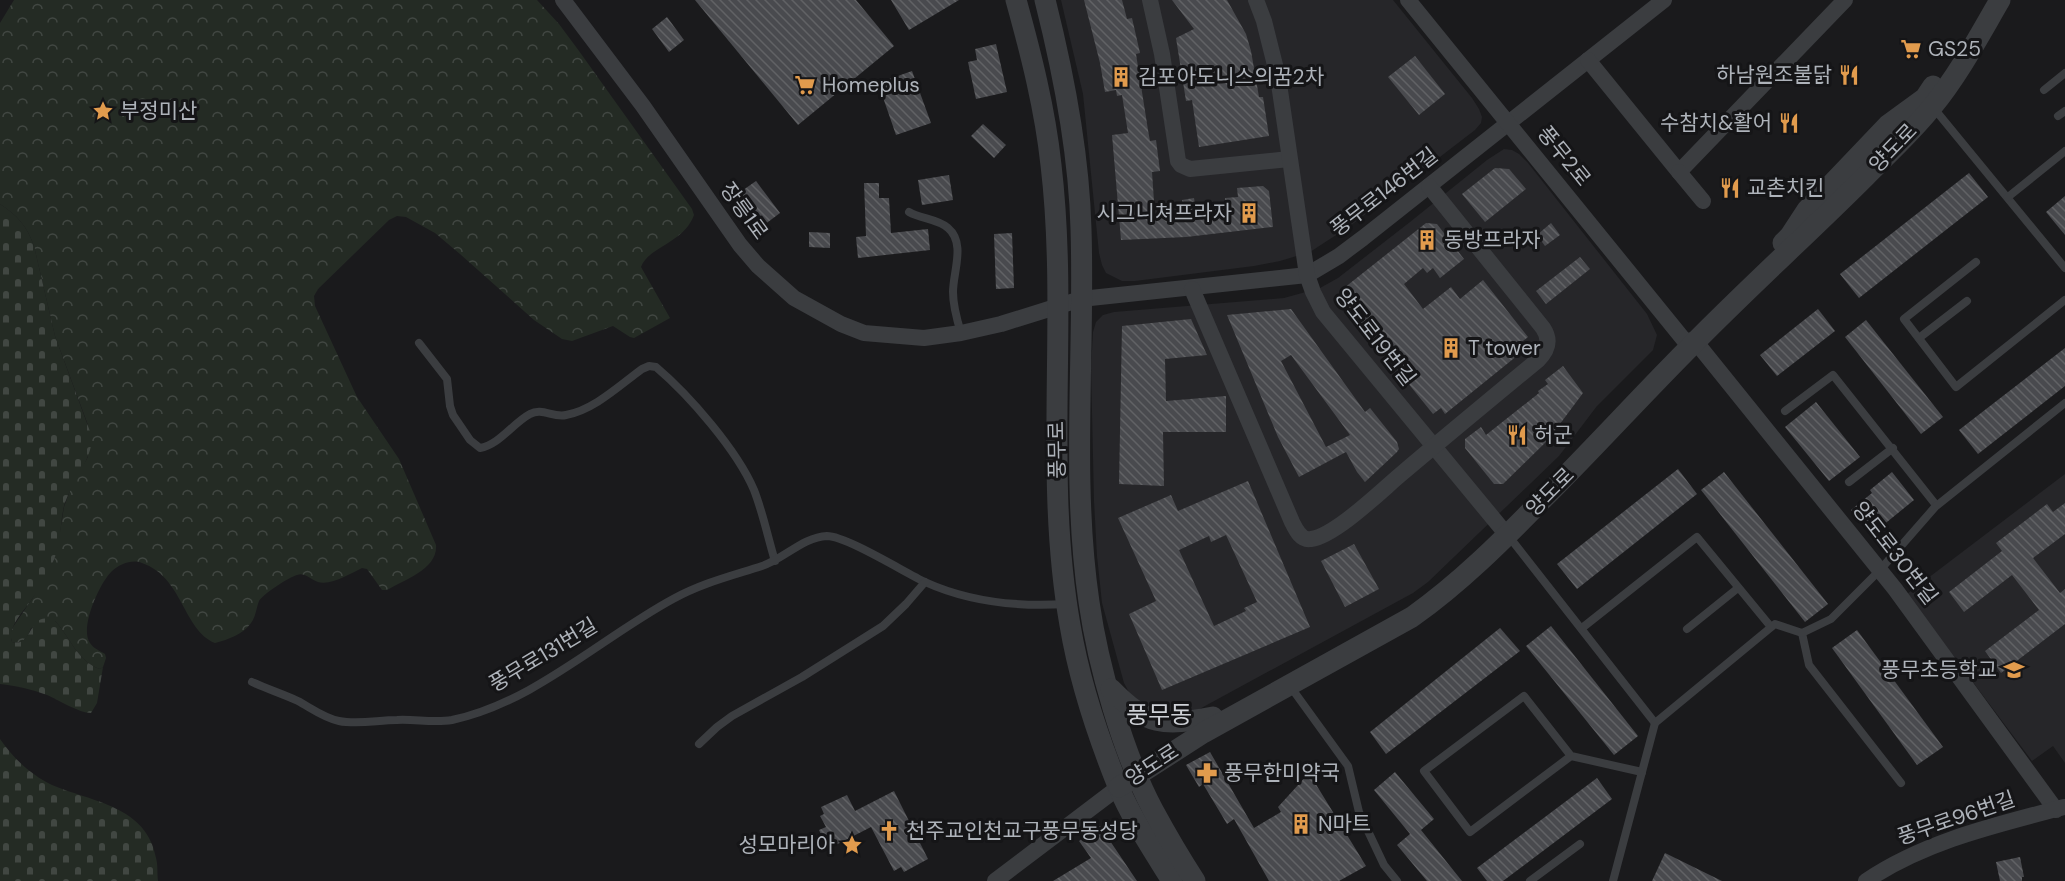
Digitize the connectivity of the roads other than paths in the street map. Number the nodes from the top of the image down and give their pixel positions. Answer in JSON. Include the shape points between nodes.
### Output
{"nodes":[{"id":1,"x":563,"y":0,"type":"edge"},
{"id":2,"x":1016,"y":0,"type":"edge"},
{"id":3,"x":1045,"y":0,"type":"edge"},
{"id":4,"x":1150,"y":0,"type":"edge"},
{"id":5,"x":1256,"y":0,"type":"edge"},
{"id":6,"x":1408,"y":0,"type":"edge"},
{"id":7,"x":1664,"y":0,"type":"edge"},
{"id":8,"x":1845,"y":0,"type":"edge"},
{"id":9,"x":1988,"y":0,"type":"edge"},
{"id":10,"x":2000,"y":0,"type":"edge"},
{"id":11,"x":1588,"y":60,"type":"junction"},
{"id":12,"x":2065,"y":73,"type":"edge"},
{"id":13,"x":2044,"y":90,"type":"dead end"},
{"id":14,"x":1928,"y":103,"type":"junction"},
{"id":15,"x":1509,"y":123,"type":"junction"},
{"id":16,"x":2065,"y":152,"type":"edge"},
{"id":17,"x":1289,"y":159,"type":"junction"},
{"id":18,"x":1679,"y":172,"type":"junction"},
{"id":19,"x":1430,"y":186,"type":"junction"},
{"id":20,"x":2008,"y":197,"type":"junction"},
{"id":21,"x":1702,"y":201,"type":"dead end"},
{"id":22,"x":909,"y":213,"type":"dead end"},
{"id":23,"x":1976,"y":262,"type":"dead end"},
{"id":24,"x":2065,"y":268,"type":"edge"},
{"id":25,"x":1307,"y":275,"type":"junction"},
{"id":26,"x":1192,"y":289,"type":"junction"},
{"id":27,"x":1081,"y":299,"type":"junction"},
{"id":28,"x":2065,"y":300,"type":"edge"},
{"id":29,"x":1967,"y":301,"type":"dead end"},
{"id":30,"x":1057,"y":307,"type":"junction"},
{"id":31,"x":961,"y":333,"type":"junction"},
{"id":32,"x":1919,"y":338,"type":"junction"},
{"id":33,"x":1690,"y":341,"type":"junction"},
{"id":34,"x":419,"y":343,"type":"dead end"},
{"id":35,"x":2065,"y":403,"type":"edge"},
{"id":36,"x":1785,"y":411,"type":"dead end"},
{"id":37,"x":1433,"y":447,"type":"junction"},
{"id":38,"x":1893,"y":448,"type":"junction"},
{"id":39,"x":1849,"y":482,"type":"dead end"},
{"id":40,"x":1936,"y":505,"type":"junction"},
{"id":41,"x":1505,"y":532,"type":"junction"},
{"id":42,"x":775,"y":561,"type":"junction"},
{"id":43,"x":1880,"y":570,"type":"junction"},
{"id":44,"x":925,"y":582,"type":"junction"},
{"id":45,"x":1738,"y":588,"type":"junction"},
{"id":46,"x":1067,"y":604,"type":"junction"},
{"id":47,"x":1771,"y":627,"type":"junction"},
{"id":48,"x":1582,"y":628,"type":"junction"},
{"id":49,"x":1687,"y":629,"type":"dead end"},
{"id":50,"x":1802,"y":633,"type":"junction"},
{"id":51,"x":252,"y":682,"type":"dead end"},
{"id":52,"x":1287,"y":682,"type":"junction"},
{"id":53,"x":1107,"y":685,"type":"junction"},
{"id":54,"x":1213,"y":717,"type":"junction"},
{"id":55,"x":1655,"y":723,"type":"junction"},
{"id":56,"x":699,"y":744,"type":"dead end"},
{"id":57,"x":1571,"y":756,"type":"junction"},
{"id":58,"x":1135,"y":771,"type":"junction"},
{"id":59,"x":1642,"y":772,"type":"junction"},
{"id":60,"x":1901,"y":783,"type":"dead end"},
{"id":61,"x":1119,"y":787,"type":"junction"},
{"id":62,"x":2061,"y":808,"type":"edge"},
{"id":63,"x":1580,"y":844,"type":"dead end"},
{"id":64,"x":995,"y":881,"type":"edge"},
{"id":65,"x":1172,"y":881,"type":"edge"},
{"id":66,"x":1195,"y":881,"type":"edge"},
{"id":67,"x":1396,"y":881,"type":"edge"},
{"id":68,"x":1530,"y":881,"type":"edge"},
{"id":69,"x":1613,"y":881,"type":"edge"},
{"id":70,"x":1866,"y":881,"type":"edge"}],
"edges":[{"from":1,"to":31,"type":"street","name":"장릉1로","via":[[740,245],[774,282],[814,310],[864,333],[924,338]]},
{"from":2,"to":30,"type":"street","name":"풍무로","via":[[1043,109],[1052,166]]},
{"from":3,"to":27,"type":"street","name":"풍무로","via":[[1078,172]]},
{"from":4,"to":17,"type":"street","via":[[1181,165],[1190,169]]},
{"from":5,"to":17,"type":"street","name":"양도로19번길","via":[[1272,48]]},
{"from":6,"to":15,"type":"street","name":"풍무2로"},
{"from":7,"to":11,"type":"street","name":"풍무로146번길"},
{"from":8,"to":18,"type":"street"},
{"from":9,"to":14,"type":"street","name":"양도로"},
{"from":10,"to":14,"type":"street","name":"양도로","via":[[1956,74]]},
{"from":11,"to":15,"type":"street","name":"풍무로146번길"},
{"from":11,"to":18,"type":"street"},
{"from":12,"to":13,"type":"lane"},
{"from":14,"to":20,"type":"lane"},
{"from":14,"to":33,"type":"street","name":"양도로","via":[[1888,125]]},
{"from":15,"to":19,"type":"street","name":"풍무로146번길"},
{"from":15,"to":33,"type":"street","name":"풍무2로"},
{"from":16,"to":20,"type":"lane"},
{"from":17,"to":25,"type":"street","name":"양도로19번길"},
{"from":18,"to":21,"type":"street"},
{"from":19,"to":25,"type":"street","name":"풍무로146번길"},
{"from":19,"to":37,"type":"street","via":[[1543,328],[1548,341],[1538,360]]},
{"from":20,"to":24,"type":"lane"},
{"from":22,"to":31,"type":"lane","via":[[941,224],[954,235],[954,306]]},
{"from":23,"to":32,"type":"lane","via":[[1904,319]]},
{"from":25,"to":26,"type":"street","name":"풍무로146번길"},
{"from":25,"to":37,"type":"street","name":"양도로19번길","via":[[1323,312]]},
{"from":26,"to":27,"type":"street","name":"풍무로146번길"},
{"from":26,"to":37,"type":"street","via":[[1300,536],[1311,539],[1336,527]]},
{"from":27,"to":30,"type":"street","name":"장릉1로"},
{"from":27,"to":53,"type":"street","name":"풍무로","via":[[1083,554]]},
{"from":28,"to":32,"type":"lane","via":[[1956,387]]},
{"from":29,"to":32,"type":"lane"},
{"from":30,"to":31,"type":"street","name":"장릉1로"},
{"from":30,"to":46,"type":"street","name":"풍무로","via":[[1058,487]]},
{"from":33,"to":41,"type":"street","name":"양도로"},
{"from":33,"to":43,"type":"street","name":"양도로30번길"},
{"from":34,"to":42,"type":"lane","via":[[447,379],[453,415],[480,448],[532,413],[569,415],[642,369],[656,367],[716,432],[742,469],[758,501]]},
{"from":35,"to":40,"type":"lane"},
{"from":36,"to":38,"type":"lane","via":[[1833,375]]},
{"from":37,"to":41,"type":"street","name":"양도로19번길"},
{"from":38,"to":39,"type":"lane"},
{"from":38,"to":40,"type":"lane"},
{"from":40,"to":43,"type":"lane"},
{"from":41,"to":48,"type":"lane"},
{"from":41,"to":52,"type":"street","name":"양도로","via":[[1409,609]]},
{"from":42,"to":44,"type":"lane","name":"풍무로131번길","via":[[811,540],[828,536]]},
{"from":42,"to":51,"type":"lane","name":"풍무로131번길","via":[[695,587],[647,613],[518,696],[450,720],[347,722]]},
{"from":43,"to":50,"type":"lane","via":[[1831,619]]},
{"from":43,"to":62,"type":"street","name":"양도로30번길"},
{"from":44,"to":46,"type":"lane","name":"풍무로131번길","via":[[1003,604]]},
{"from":44,"to":56,"type":"lane","via":[[883,626],[732,716]]},
{"from":45,"to":47,"type":"lane"},
{"from":45,"to":48,"type":"lane","via":[[1697,537]]},
{"from":45,"to":49,"type":"lane"},
{"from":46,"to":61,"type":"street","name":"풍무로","via":[[1089,704]]},
{"from":47,"to":50,"type":"lane","via":[[1775,624]]},
{"from":47,"to":55,"type":"lane"},
{"from":48,"to":55,"type":"lane"},
{"from":50,"to":60,"type":"lane","via":[[1809,665]]},
{"from":52,"to":54,"type":"street","name":"양도로"},
{"from":52,"to":58,"type":"street","name":"양도로"},
{"from":52,"to":67,"type":"lane","via":[[1348,766],[1359,812],[1384,865]]},
{"from":53,"to":54,"type":"street","via":[[1147,718],[1174,723]]},
{"from":53,"to":58,"type":"street","name":"풍무로"},
{"from":54,"to":58,"type":"street","name":"양도로"},
{"from":55,"to":59,"type":"lane"},
{"from":57,"to":57,"type":"lane","via":[[1470,832],[1424,771],[1524,696]]},
{"from":57,"to":59,"type":"lane"},
{"from":58,"to":61,"type":"street","name":"양도로"},
{"from":58,"to":66,"type":"street","name":"풍무로"},
{"from":59,"to":69,"type":"lane"},
{"from":61,"to":64,"type":"street"},
{"from":61,"to":65,"type":"street","name":"풍무로"},
{"from":62,"to":70,"type":"street","name":"풍무로96번길","via":[[1938,844]]},
{"from":63,"to":68,"type":"lane"}]}
